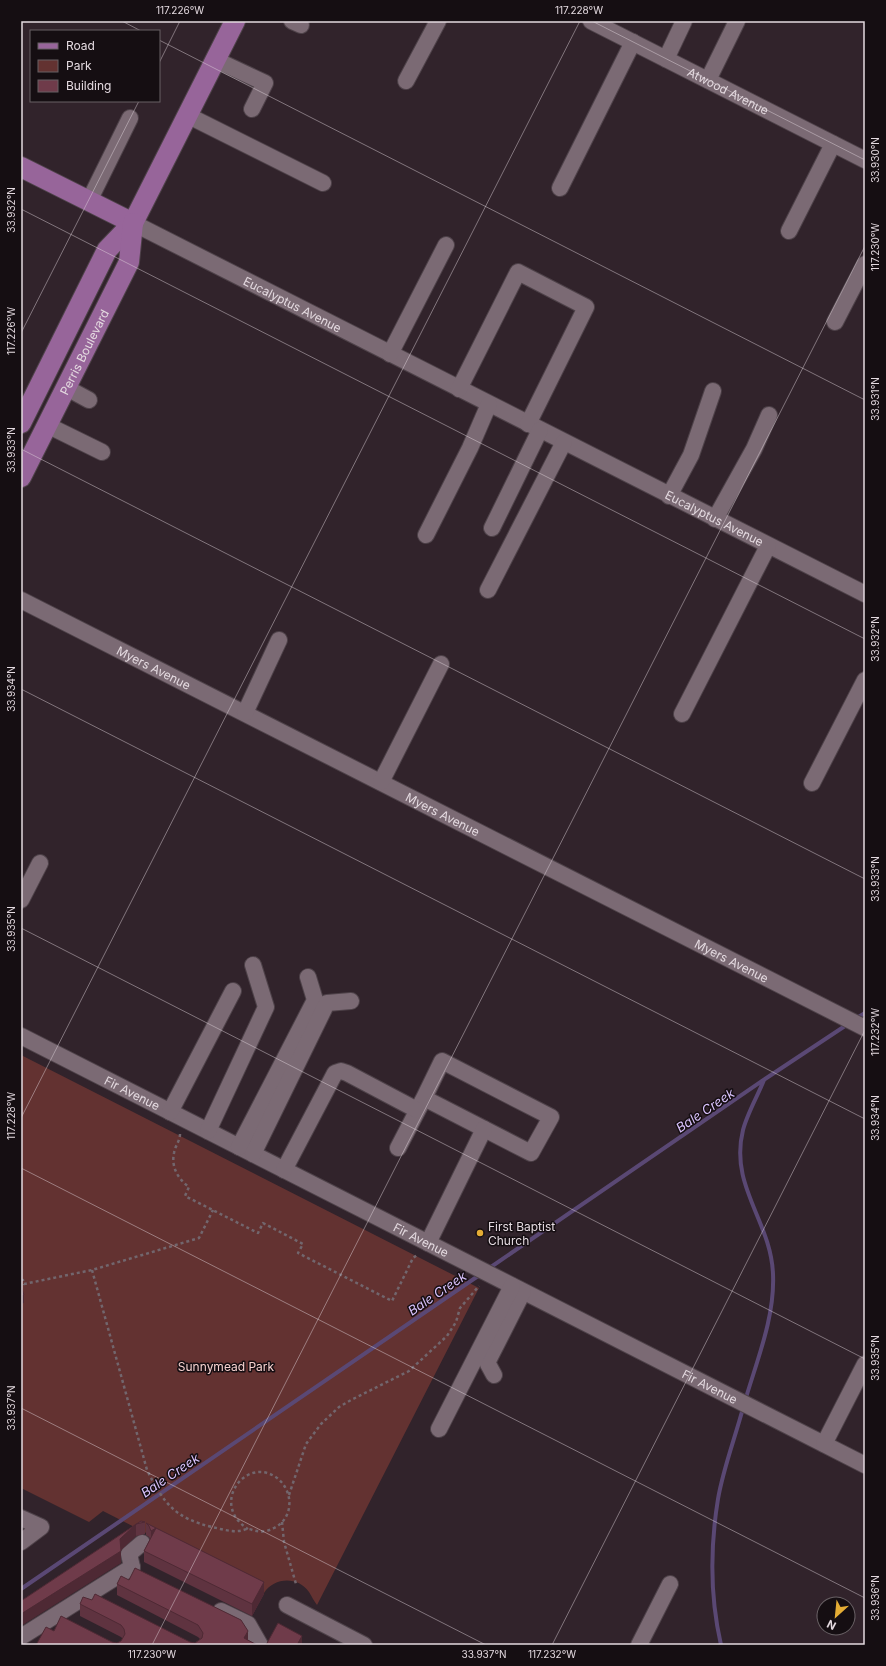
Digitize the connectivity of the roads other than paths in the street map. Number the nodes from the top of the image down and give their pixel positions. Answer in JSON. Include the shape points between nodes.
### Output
{"nodes":[{"id":1,"x":235,"y":21,"type":"edge"},
{"id":2,"x":438,"y":21,"type":"edge"},
{"id":3,"x":591,"y":21,"type":"edge"},
{"id":4,"x":684,"y":21,"type":"edge"},
{"id":5,"x":737,"y":21,"type":"edge"},
{"id":6,"x":633,"y":42,"type":"junction"},
{"id":7,"x":666,"y":59,"type":"junction"},
{"id":8,"x":216,"y":60,"type":"junction"},
{"id":9,"x":708,"y":80,"type":"junction"},
{"id":10,"x":406,"y":81,"type":"dead end"},
{"id":11,"x":252,"y":109,"type":"dead end"},
{"id":12,"x":188,"y":115,"type":"junction"},
{"id":13,"x":130,"y":118,"type":"dead end"},
{"id":14,"x":833,"y":144,"type":"junction"},
{"id":15,"x":865,"y":160,"type":"edge"},
{"id":16,"x":21,"y":167,"type":"edge"},
{"id":17,"x":322,"y":183,"type":"dead end"},
{"id":18,"x":560,"y":188,"type":"dead end"},
{"id":19,"x":89,"y":201,"type":"junction"},
{"id":20,"x":133,"y":223,"type":"junction"},
{"id":21,"x":789,"y":231,"type":"dead end"},
{"id":22,"x":446,"y":245,"type":"dead end"},
{"id":23,"x":865,"y":264,"type":"edge"},
{"id":24,"x":835,"y":322,"type":"dead end"},
{"id":25,"x":390,"y":354,"type":"junction"},
{"id":26,"x":66,"y":387,"type":"junction"},
{"id":27,"x":459,"y":389,"type":"junction"},
{"id":28,"x":713,"y":391,"type":"dead end"},
{"id":29,"x":89,"y":400,"type":"dead end"},
{"id":30,"x":489,"y":404,"type":"junction"},
{"id":31,"x":769,"y":415,"type":"dead end"},
{"id":32,"x":21,"y":423,"type":"edge"},
{"id":33,"x":47,"y":425,"type":"junction"},
{"id":34,"x":534,"y":427,"type":"junction"},
{"id":35,"x":564,"y":442,"type":"junction"},
{"id":36,"x":102,"y":452,"type":"dead end"},
{"id":37,"x":21,"y":477,"type":"edge"},
{"id":38,"x":669,"y":496,"type":"junction"},
{"id":39,"x":715,"y":519,"type":"junction"},
{"id":40,"x":492,"y":528,"type":"dead end"},
{"id":41,"x":426,"y":535,"type":"dead end"},
{"id":42,"x":768,"y":546,"type":"junction"},
{"id":43,"x":488,"y":590,"type":"dead end"},
{"id":44,"x":865,"y":594,"type":"edge"},
{"id":45,"x":21,"y":600,"type":"edge"},
{"id":46,"x":279,"y":640,"type":"dead end"},
{"id":47,"x":441,"y":664,"type":"dead end"},
{"id":48,"x":865,"y":680,"type":"edge"},
{"id":49,"x":245,"y":713,"type":"junction"},
{"id":50,"x":682,"y":714,"type":"dead end"},
{"id":51,"x":381,"y":782,"type":"junction"},
{"id":52,"x":812,"y":783,"type":"dead end"},
{"id":53,"x":40,"y":863,"type":"dead end"},
{"id":54,"x":21,"y":900,"type":"edge"},
{"id":55,"x":253,"y":965,"type":"dead end"},
{"id":56,"x":308,"y":977,"type":"dead end"},
{"id":57,"x":233,"y":992,"type":"dead end"},
{"id":58,"x":351,"y":1001,"type":"dead end"},
{"id":59,"x":865,"y":1028,"type":"edge"},
{"id":60,"x":21,"y":1036,"type":"edge"},
{"id":61,"x":420,"y":1104,"type":"junction"},
{"id":62,"x":170,"y":1112,"type":"junction"},
{"id":63,"x":484,"y":1129,"type":"junction"},
{"id":64,"x":208,"y":1131,"type":"junction"},
{"id":65,"x":398,"y":1148,"type":"dead end"},
{"id":66,"x":246,"y":1151,"type":"junction"},
{"id":67,"x":284,"y":1170,"type":"junction"},
{"id":68,"x":423,"y":1249,"type":"junction"},
{"id":69,"x":517,"y":1289,"type":"junction"},
{"id":70,"x":865,"y":1364,"type":"edge"},
{"id":71,"x":494,"y":1375,"type":"dead end"},
{"id":72,"x":439,"y":1429,"type":"dead end"},
{"id":73,"x":824,"y":1444,"type":"junction"},
{"id":74,"x":865,"y":1465,"type":"edge"},
{"id":75,"x":21,"y":1518,"type":"edge"},
{"id":76,"x":21,"y":1542,"type":"edge"},
{"id":77,"x":142,"y":1542,"type":"dead end"},
{"id":78,"x":670,"y":1584,"type":"dead end"},
{"id":79,"x":207,"y":1604,"type":"edge"},
{"id":80,"x":287,"y":1605,"type":"dead end"},
{"id":81,"x":21,"y":1637,"type":"edge"},
{"id":82,"x":260,"y":1645,"type":"edge"},
{"id":83,"x":364,"y":1645,"type":"edge"},
{"id":84,"x":639,"y":1645,"type":"edge"}],
"edges":[{"from":1,"to":8,"type":"main road","name":"Perris Boulevard"},
{"from":2,"to":10,"type":"street"},
{"from":3,"to":6,"type":"street","name":"Atwood Avenue"},
{"from":4,"to":7,"type":"street"},
{"from":5,"to":9,"type":"street"},
{"from":6,"to":7,"type":"street","name":"Atwood Avenue"},
{"from":6,"to":18,"type":"street"},
{"from":7,"to":9,"type":"street","name":"Atwood Avenue"},
{"from":8,"to":11,"type":"street","via":[[265,83]]},
{"from":8,"to":12,"type":"main road","name":"Perris Boulevard"},
{"from":9,"to":14,"type":"street","name":"Atwood Avenue"},
{"from":12,"to":17,"type":"street"},
{"from":12,"to":20,"type":"main road","name":"Perris Boulevard"},
{"from":13,"to":19,"type":"street"},
{"from":14,"to":15,"type":"street","name":"Atwood Avenue"},
{"from":14,"to":21,"type":"street"},
{"from":16,"to":19,"type":"main road","name":"Eucalyptus Avenue"},
{"from":19,"to":20,"type":"main road","name":"Eucalyptus Avenue"},
{"from":20,"to":25,"type":"street","name":"Eucalyptus Avenue"},
{"from":20,"to":26,"type":"main road","name":"Perris Boulevard","via":[[129,262]]},
{"from":20,"to":32,"type":"main road","name":"Perris Boulevard","via":[[107,250]]},
{"from":22,"to":25,"type":"street"},
{"from":23,"to":24,"type":"street"},
{"from":25,"to":27,"type":"street","name":"Eucalyptus Avenue"},
{"from":26,"to":29,"type":"street"},
{"from":26,"to":33,"type":"main road","name":"Perris Boulevard"},
{"from":27,"to":30,"type":"street","name":"Eucalyptus Avenue"},
{"from":27,"to":34,"type":"street","via":[[518,272],[586,307]]},
{"from":28,"to":38,"type":"street","via":[[691,455]]},
{"from":30,"to":34,"type":"street","name":"Eucalyptus Avenue"},
{"from":30,"to":41,"type":"street"},
{"from":31,"to":39,"type":"street","via":[[754,449]]},
{"from":33,"to":36,"type":"street"},
{"from":33,"to":37,"type":"main road","name":"Perris Boulevard"},
{"from":34,"to":35,"type":"street","name":"Eucalyptus Avenue"},
{"from":34,"to":40,"type":"street"},
{"from":35,"to":38,"type":"street","name":"Eucalyptus Avenue"},
{"from":35,"to":43,"type":"street"},
{"from":38,"to":39,"type":"street","name":"Eucalyptus Avenue"},
{"from":39,"to":42,"type":"street","name":"Eucalyptus Avenue"},
{"from":42,"to":44,"type":"street","name":"Eucalyptus Avenue"},
{"from":42,"to":50,"type":"street"},
{"from":45,"to":49,"type":"street","name":"Myers Avenue"},
{"from":46,"to":49,"type":"street"},
{"from":47,"to":51,"type":"street"},
{"from":48,"to":52,"type":"street"},
{"from":49,"to":51,"type":"street","name":"Myers Avenue"},
{"from":51,"to":59,"type":"street","name":"Myers Avenue"},
{"from":53,"to":54,"type":"street"},
{"from":55,"to":64,"type":"street","via":[[266,1007]]},
{"from":56,"to":66,"type":"street","via":[[315,1000]]},
{"from":57,"to":62,"type":"street"},
{"from":58,"to":66,"type":"street","via":[[327,1004]]},
{"from":60,"to":62,"type":"street","name":"Fir Avenue"},
{"from":61,"to":63,"type":"street"},
{"from":61,"to":63,"type":"street","via":[[442,1061],[551,1117],[532,1153]]},
{"from":61,"to":65,"type":"street"},
{"from":61,"to":67,"type":"street","via":[[347,1073],[335,1073]]},
{"from":62,"to":64,"type":"street","name":"Fir Avenue"},
{"from":63,"to":68,"type":"street"},
{"from":64,"to":66,"type":"street","name":"Fir Avenue"},
{"from":66,"to":67,"type":"street","name":"Fir Avenue"},
{"from":67,"to":68,"type":"street","name":"Fir Avenue"},
{"from":68,"to":69,"type":"street","name":"Fir Avenue","via":[[481,1270]]},
{"from":69,"to":71,"type":"street","via":[[488,1361]]},
{"from":69,"to":72,"type":"street"},
{"from":69,"to":73,"type":"street","name":"Fir Avenue"},
{"from":70,"to":73,"type":"street"},
{"from":73,"to":74,"type":"street","name":"Fir Avenue"},
{"from":75,"to":76,"type":"street","via":[[41,1528]]},
{"from":77,"to":81,"type":"street","via":[[129,1554],[139,1571],[65,1618]]},
{"from":78,"to":84,"type":"street"},
{"from":79,"to":82,"type":"street","via":[[248,1624]]},
{"from":80,"to":83,"type":"street"}]}
